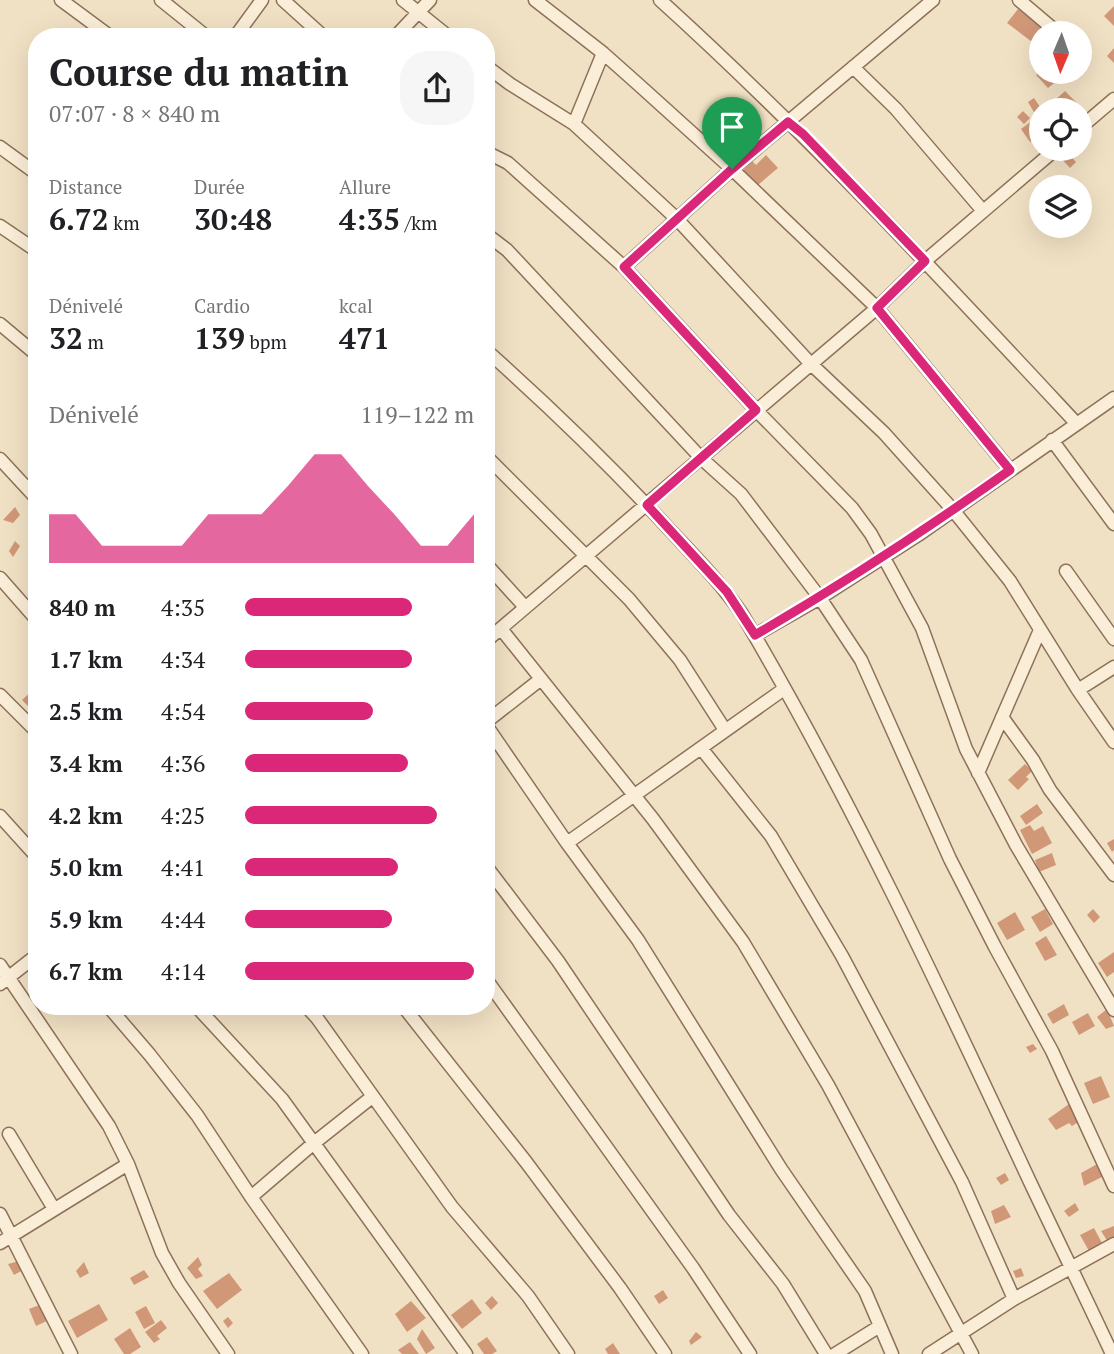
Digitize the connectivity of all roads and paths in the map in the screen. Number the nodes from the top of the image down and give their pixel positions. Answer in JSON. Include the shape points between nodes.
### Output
{"nodes":[{"id":1,"x":61,"y":0,"type":"edge"},
{"id":2,"x":162,"y":0,"type":"edge"},
{"id":3,"x":262,"y":0,"type":"edge"},
{"id":4,"x":283,"y":0,"type":"edge"},
{"id":5,"x":403,"y":0,"type":"edge"},
{"id":6,"x":430,"y":0,"type":"edge"},
{"id":7,"x":535,"y":0,"type":"edge"},
{"id":8,"x":660,"y":0,"type":"edge"},
{"id":9,"x":933,"y":0,"type":"edge"},
{"id":10,"x":1019,"y":0,"type":"edge"},
{"id":11,"x":418,"y":12,"type":"junction"},
{"id":12,"x":1044,"y":21,"type":"edge"},
{"id":13,"x":99,"y":28,"type":"edge"},
{"id":14,"x":196,"y":28,"type":"edge"},
{"id":15,"x":242,"y":28,"type":"edge"},
{"id":16,"x":314,"y":28,"type":"edge"},
{"id":17,"x":403,"y":28,"type":"edge"},
{"id":18,"x":438,"y":28,"type":"edge"},
{"id":19,"x":603,"y":53,"type":"junction"},
{"id":20,"x":853,"y":67,"type":"junction"},
{"id":21,"x":495,"y":73,"type":"edge"},
{"id":22,"x":1114,"y":99,"type":"edge"},
{"id":23,"x":1092,"y":118,"type":"edge"},
{"id":24,"x":788,"y":122,"type":"junction"},
{"id":25,"x":574,"y":124,"type":"junction"},
{"id":26,"x":0,"y":147,"type":"edge"},
{"id":27,"x":495,"y":156,"type":"edge"},
{"id":28,"x":1042,"y":161,"type":"edge"},
{"id":29,"x":28,"y":167,"type":"edge"},
{"id":30,"x":732,"y":169,"type":"junction"},
{"id":31,"x":983,"y":211,"type":"junction"},
{"id":32,"x":677,"y":219,"type":"junction"},
{"id":33,"x":0,"y":226,"type":"edge"},
{"id":34,"x":495,"y":241,"type":"edge"},
{"id":35,"x":28,"y":245,"type":"edge"},
{"id":36,"x":925,"y":261,"type":"junction"},
{"id":37,"x":624,"y":267,"type":"junction"},
{"id":38,"x":877,"y":308,"type":"junction"},
{"id":39,"x":0,"y":324,"type":"edge"},
{"id":40,"x":28,"y":347,"type":"edge"},
{"id":41,"x":495,"y":358,"type":"edge"},
{"id":42,"x":810,"y":363,"type":"junction"},
{"id":43,"x":1114,"y":398,"type":"edge"},
{"id":44,"x":756,"y":410,"type":"junction"},
{"id":45,"x":1076,"y":424,"type":"junction"},
{"id":46,"x":1052,"y":440,"type":"junction"},
{"id":47,"x":701,"y":458,"type":"junction"},
{"id":48,"x":0,"y":459,"type":"edge"},
{"id":49,"x":495,"y":465,"type":"edge"},
{"id":50,"x":1010,"y":470,"type":"junction"},
{"id":51,"x":28,"y":489,"type":"edge"},
{"id":52,"x":647,"y":505,"type":"junction"},
{"id":53,"x":953,"y":510,"type":"junction"},
{"id":54,"x":1114,"y":524,"type":"edge"},
{"id":55,"x":587,"y":556,"type":"junction"},
{"id":56,"x":885,"y":556,"type":"junction"},
{"id":57,"x":1066,"y":571,"type":"dead end"},
{"id":58,"x":495,"y":574,"type":"edge"},
{"id":59,"x":0,"y":578,"type":"edge"},
{"id":60,"x":820,"y":598,"type":"junction"},
{"id":61,"x":526,"y":607,"type":"junction"},
{"id":62,"x":28,"y":610,"type":"edge"},
{"id":63,"x":502,"y":630,"type":"junction"},
{"id":64,"x":1040,"y":630,"type":"junction"},
{"id":65,"x":495,"y":635,"type":"edge"},
{"id":66,"x":755,"y":635,"type":"junction"},
{"id":67,"x":1114,"y":639,"type":"edge"},
{"id":68,"x":1114,"y":667,"type":"edge"},
{"id":69,"x":541,"y":679,"type":"junction"},
{"id":70,"x":784,"y":689,"type":"junction"},
{"id":71,"x":1078,"y":690,"type":"junction"},
{"id":72,"x":0,"y":695,"type":"edge"},
{"id":73,"x":495,"y":716,"type":"edge"},
{"id":74,"x":1002,"y":717,"type":"junction"},
{"id":75,"x":28,"y":723,"type":"edge"},
{"id":76,"x":725,"y":730,"type":"junction"},
{"id":77,"x":495,"y":736,"type":"edge"},
{"id":78,"x":1114,"y":742,"type":"edge"},
{"id":79,"x":701,"y":748,"type":"junction"},
{"id":80,"x":978,"y":773,"type":"junction"},
{"id":81,"x":634,"y":795,"type":"junction"},
{"id":82,"x":0,"y":816,"type":"edge"},
{"id":83,"x":567,"y":843,"type":"junction"},
{"id":84,"x":28,"y":847,"type":"edge"},
{"id":85,"x":1114,"y":875,"type":"edge"},
{"id":86,"x":495,"y":878,"type":"edge"},
{"id":87,"x":28,"y":963,"type":"edge"},
{"id":88,"x":0,"y":965,"type":"edge"},
{"id":89,"x":4,"y":982,"type":"edge"},
{"id":90,"x":495,"y":992,"type":"edge"},
{"id":91,"x":1114,"y":1010,"type":"edge"},
{"id":92,"x":28,"y":1015,"type":"edge"},
{"id":93,"x":28,"y":1015,"type":"edge"},
{"id":94,"x":116,"y":1015,"type":"edge"},
{"id":95,"x":205,"y":1015,"type":"edge"},
{"id":96,"x":314,"y":1015,"type":"edge"},
{"id":97,"x":410,"y":1015,"type":"edge"},
{"id":98,"x":372,"y":1097,"type":"junction"},
{"id":99,"x":9,"y":1134,"type":"dead end"},
{"id":100,"x":313,"y":1143,"type":"junction"},
{"id":101,"x":128,"y":1164,"type":"junction"},
{"id":102,"x":1114,"y":1186,"type":"edge"},
{"id":103,"x":251,"y":1197,"type":"junction"},
{"id":104,"x":54,"y":1209,"type":"junction"},
{"id":105,"x":0,"y":1214,"type":"edge"},
{"id":106,"x":6,"y":1240,"type":"edge"},
{"id":107,"x":1114,"y":1244,"type":"edge"},
{"id":108,"x":1071,"y":1267,"type":"junction"},
{"id":109,"x":1014,"y":1299,"type":"junction"},
{"id":110,"x":880,"y":1326,"type":"junction"},
{"id":111,"x":961,"y":1335,"type":"junction"},
{"id":112,"x":71,"y":1354,"type":"edge"},
{"id":113,"x":228,"y":1354,"type":"edge"},
{"id":114,"x":362,"y":1354,"type":"edge"},
{"id":115,"x":466,"y":1354,"type":"edge"},
{"id":116,"x":568,"y":1354,"type":"edge"},
{"id":117,"x":665,"y":1354,"type":"edge"},
{"id":118,"x":750,"y":1354,"type":"edge"},
{"id":119,"x":826,"y":1354,"type":"edge"},
{"id":120,"x":835,"y":1354,"type":"edge"},
{"id":121,"x":892,"y":1354,"type":"edge"},
{"id":122,"x":929,"y":1354,"type":"edge"},
{"id":123,"x":972,"y":1354,"type":"edge"},
{"id":124,"x":1112,"y":1354,"type":"edge"}],
"edges":[{"from":1,"to":13,"type":"street"},
{"from":2,"to":14,"type":"street"},
{"from":3,"to":15,"type":"street"},
{"from":4,"to":16,"type":"street"},
{"from":5,"to":11,"type":"street"},
{"from":6,"to":11,"type":"street"},
{"from":7,"to":19,"type":"street"},
{"from":8,"to":24,"type":"street"},
{"from":9,"to":20,"type":"street"},
{"from":10,"to":12,"type":"street"},
{"from":11,"to":17,"type":"street"},
{"from":11,"to":18,"type":"street"},
{"from":19,"to":25,"type":"street"},
{"from":19,"to":30,"type":"street"},
{"from":20,"to":24,"type":"street"},
{"from":20,"to":31,"type":"street","via":[[896,109]]},
{"from":21,"to":25,"type":"street"},
{"from":22,"to":23,"type":"street"},
{"from":24,"to":30,"type":"street"},
{"from":24,"to":36,"type":"street"},
{"from":25,"to":32,"type":"street"},
{"from":26,"to":29,"type":"street"},
{"from":27,"to":37,"type":"street","via":[[508,163]]},
{"from":28,"to":31,"type":"street"},
{"from":30,"to":32,"type":"street"},
{"from":30,"to":38,"type":"street"},
{"from":31,"to":36,"type":"street"},
{"from":32,"to":37,"type":"street"},
{"from":32,"to":42,"type":"street"},
{"from":33,"to":35,"type":"street"},
{"from":34,"to":47,"type":"street"},
{"from":36,"to":38,"type":"street"},
{"from":36,"to":45,"type":"street"},
{"from":37,"to":44,"type":"street"},
{"from":38,"to":42,"type":"street"},
{"from":38,"to":50,"type":"street"},
{"from":39,"to":40,"type":"street"},
{"from":41,"to":52,"type":"street"},
{"from":42,"to":44,"type":"street"},
{"from":42,"to":53,"type":"street","via":[[884,433]]},
{"from":43,"to":45,"type":"street"},
{"from":44,"to":47,"type":"street"},
{"from":44,"to":56,"type":"street","via":[[852,508]]},
{"from":45,"to":46,"type":"street"},
{"from":46,"to":50,"type":"street"},
{"from":46,"to":54,"type":"street"},
{"from":47,"to":52,"type":"street"},
{"from":47,"to":60,"type":"street","via":[[741,494]]},
{"from":48,"to":51,"type":"street"},
{"from":49,"to":55,"type":"street"},
{"from":50,"to":53,"type":"street"},
{"from":52,"to":55,"type":"street"},
{"from":52,"to":66,"type":"street","via":[[727,592]]},
{"from":53,"to":56,"type":"street"},
{"from":53,"to":64,"type":"street","via":[[1010,581]]},
{"from":55,"to":61,"type":"street"},
{"from":55,"to":76,"type":"street","via":[[680,660]]},
{"from":56,"to":60,"type":"street"},
{"from":56,"to":80,"type":"street","via":[[922,628]]},
{"from":57,"to":67,"type":"street"},
{"from":58,"to":61,"type":"street"},
{"from":59,"to":62,"type":"street"},
{"from":60,"to":66,"type":"street"},
{"from":60,"to":102,"type":"street","via":[[861,660],[950,859],[1052,1051]]},
{"from":61,"to":63,"type":"street"},
{"from":63,"to":65,"type":"street"},
{"from":63,"to":69,"type":"street"},
{"from":64,"to":71,"type":"street"},
{"from":64,"to":74,"type":"street"},
{"from":66,"to":70,"type":"street"},
{"from":68,"to":71,"type":"street"},
{"from":69,"to":73,"type":"street"},
{"from":69,"to":81,"type":"street"},
{"from":70,"to":76,"type":"street"},
{"from":70,"to":108,"type":"street","via":[[898,905]]},
{"from":71,"to":78,"type":"street"},
{"from":72,"to":75,"type":"street"},
{"from":74,"to":80,"type":"street"},
{"from":74,"to":85,"type":"street"},
{"from":76,"to":79,"type":"street"},
{"from":77,"to":83,"type":"street"},
{"from":79,"to":81,"type":"street"},
{"from":79,"to":109,"type":"street","via":[[771,836],[842,956],[962,1182]]},
{"from":80,"to":91,"type":"street"},
{"from":81,"to":83,"type":"street"},
{"from":81,"to":111,"type":"street","via":[[743,942],[828,1085]]},
{"from":82,"to":84,"type":"street"},
{"from":83,"to":110,"type":"street","via":[[638,940],[781,1169],[865,1291]]},
{"from":86,"to":119,"type":"street","via":[[558,961],[729,1215],[783,1284]]},
{"from":87,"to":89,"type":"street"},
{"from":88,"to":89,"type":"street"},
{"from":89,"to":93,"type":"street"},
{"from":90,"to":118,"type":"street"},
{"from":92,"to":101,"type":"street","via":[[109,1126]]},
{"from":94,"to":103,"type":"street","via":[[197,1115]]},
{"from":95,"to":100,"type":"street","via":[[282,1098]]},
{"from":96,"to":98,"type":"street"},
{"from":97,"to":117,"type":"street","via":[[526,1162]]},
{"from":98,"to":100,"type":"street"},
{"from":98,"to":116,"type":"street"},
{"from":99,"to":104,"type":"street"},
{"from":100,"to":103,"type":"street"},
{"from":100,"to":115,"type":"street"},
{"from":101,"to":104,"type":"street"},
{"from":101,"to":113,"type":"street","via":[[162,1253]]},
{"from":103,"to":114,"type":"street"},
{"from":104,"to":106,"type":"street"},
{"from":105,"to":106,"type":"street"},
{"from":106,"to":112,"type":"street"},
{"from":107,"to":108,"type":"street"},
{"from":108,"to":109,"type":"street"},
{"from":108,"to":124,"type":"street"},
{"from":109,"to":111,"type":"street"},
{"from":110,"to":120,"type":"street"},
{"from":110,"to":121,"type":"street"},
{"from":111,"to":122,"type":"street"},
{"from":111,"to":123,"type":"street"}]}
